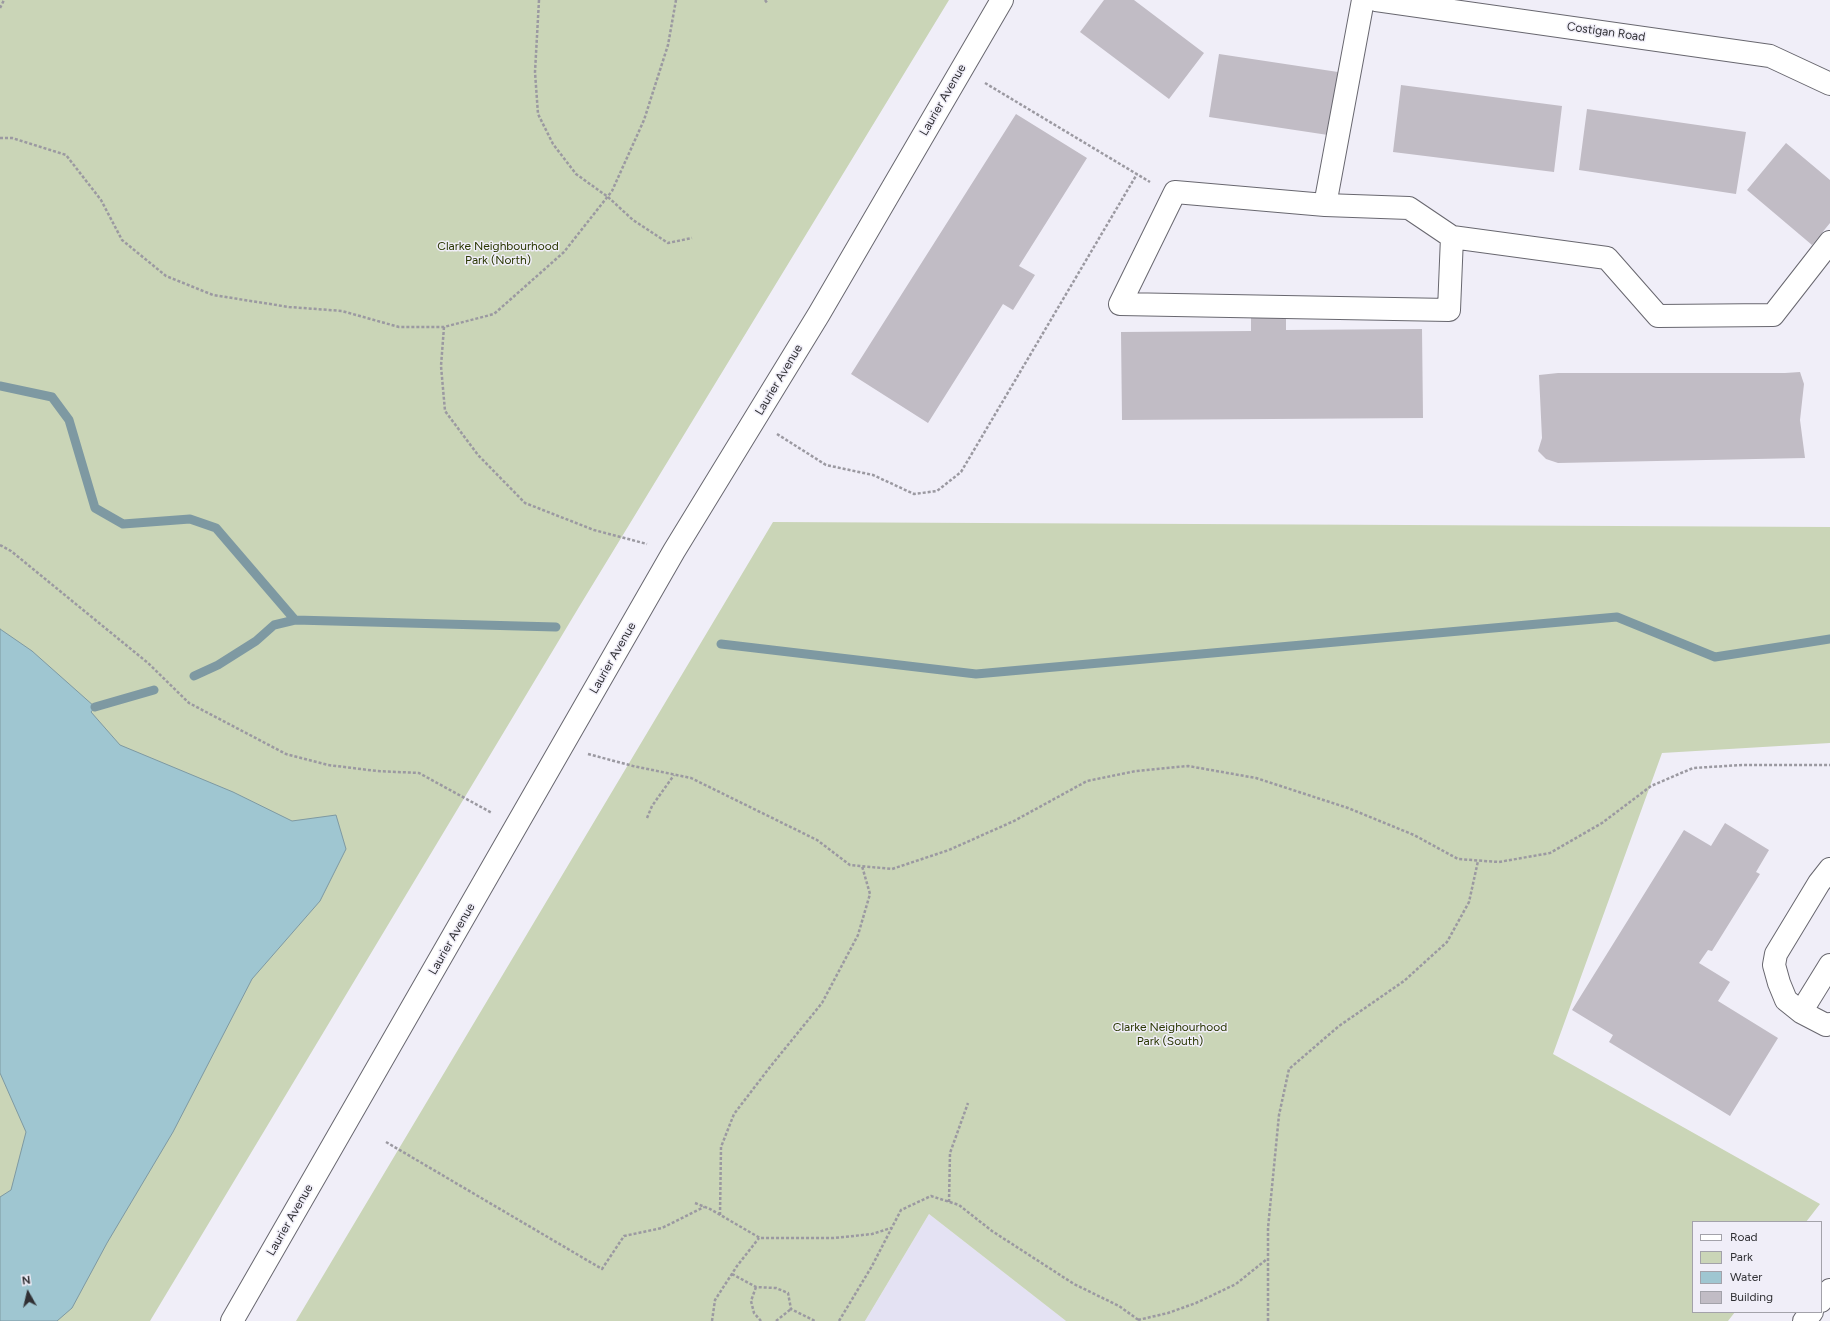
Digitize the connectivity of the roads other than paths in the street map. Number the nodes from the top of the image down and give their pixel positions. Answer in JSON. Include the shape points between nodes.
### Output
{"nodes":[{"id":1,"x":1002,"y":0,"type":"edge"},
{"id":2,"x":1363,"y":0,"type":"edge"},
{"id":3,"x":1376,"y":0,"type":"edge"},
{"id":4,"x":1830,"y":84,"type":"edge"},
{"id":5,"x":1325,"y":205,"type":"junction"},
{"id":6,"x":1452,"y":237,"type":"junction"},
{"id":7,"x":1830,"y":242,"type":"edge"},
{"id":8,"x":1830,"y":869,"type":"edge"},
{"id":9,"x":1830,"y":965,"type":"edge"},
{"id":10,"x":1801,"y":1012,"type":"junction"},
{"id":11,"x":1830,"y":1024,"type":"edge"},
{"id":12,"x":1830,"y":1290,"type":"edge"},
{"id":13,"x":1822,"y":1300,"type":"edge"},
{"id":14,"x":1811,"y":1313,"type":"edge"},
{"id":15,"x":232,"y":1321,"type":"edge"},
{"id":16,"x":1804,"y":1321,"type":"edge"}],
"edges":[{"from":1,"to":15,"type":"street","name":"Laurier Avenue","via":[[819,314],[674,551]]},
{"from":2,"to":5,"type":"street"},
{"from":3,"to":4,"type":"street","name":"Costigan Road","via":[[1770,56]]},
{"from":5,"to":6,"type":"street","via":[[1409,208]]},
{"from":5,"to":6,"type":"street","via":[[1175,192],[1120,304],[1449,310]]},
{"from":6,"to":7,"type":"street","via":[[1607,258],[1658,316],[1773,315]]},
{"from":8,"to":10,"type":"street","via":[[1776,954],[1774,965],[1786,1000]]},
{"from":9,"to":10,"type":"street"},
{"from":10,"to":11,"type":"street"},
{"from":12,"to":13,"type":"street"},
{"from":14,"to":16,"type":"street"}]}
